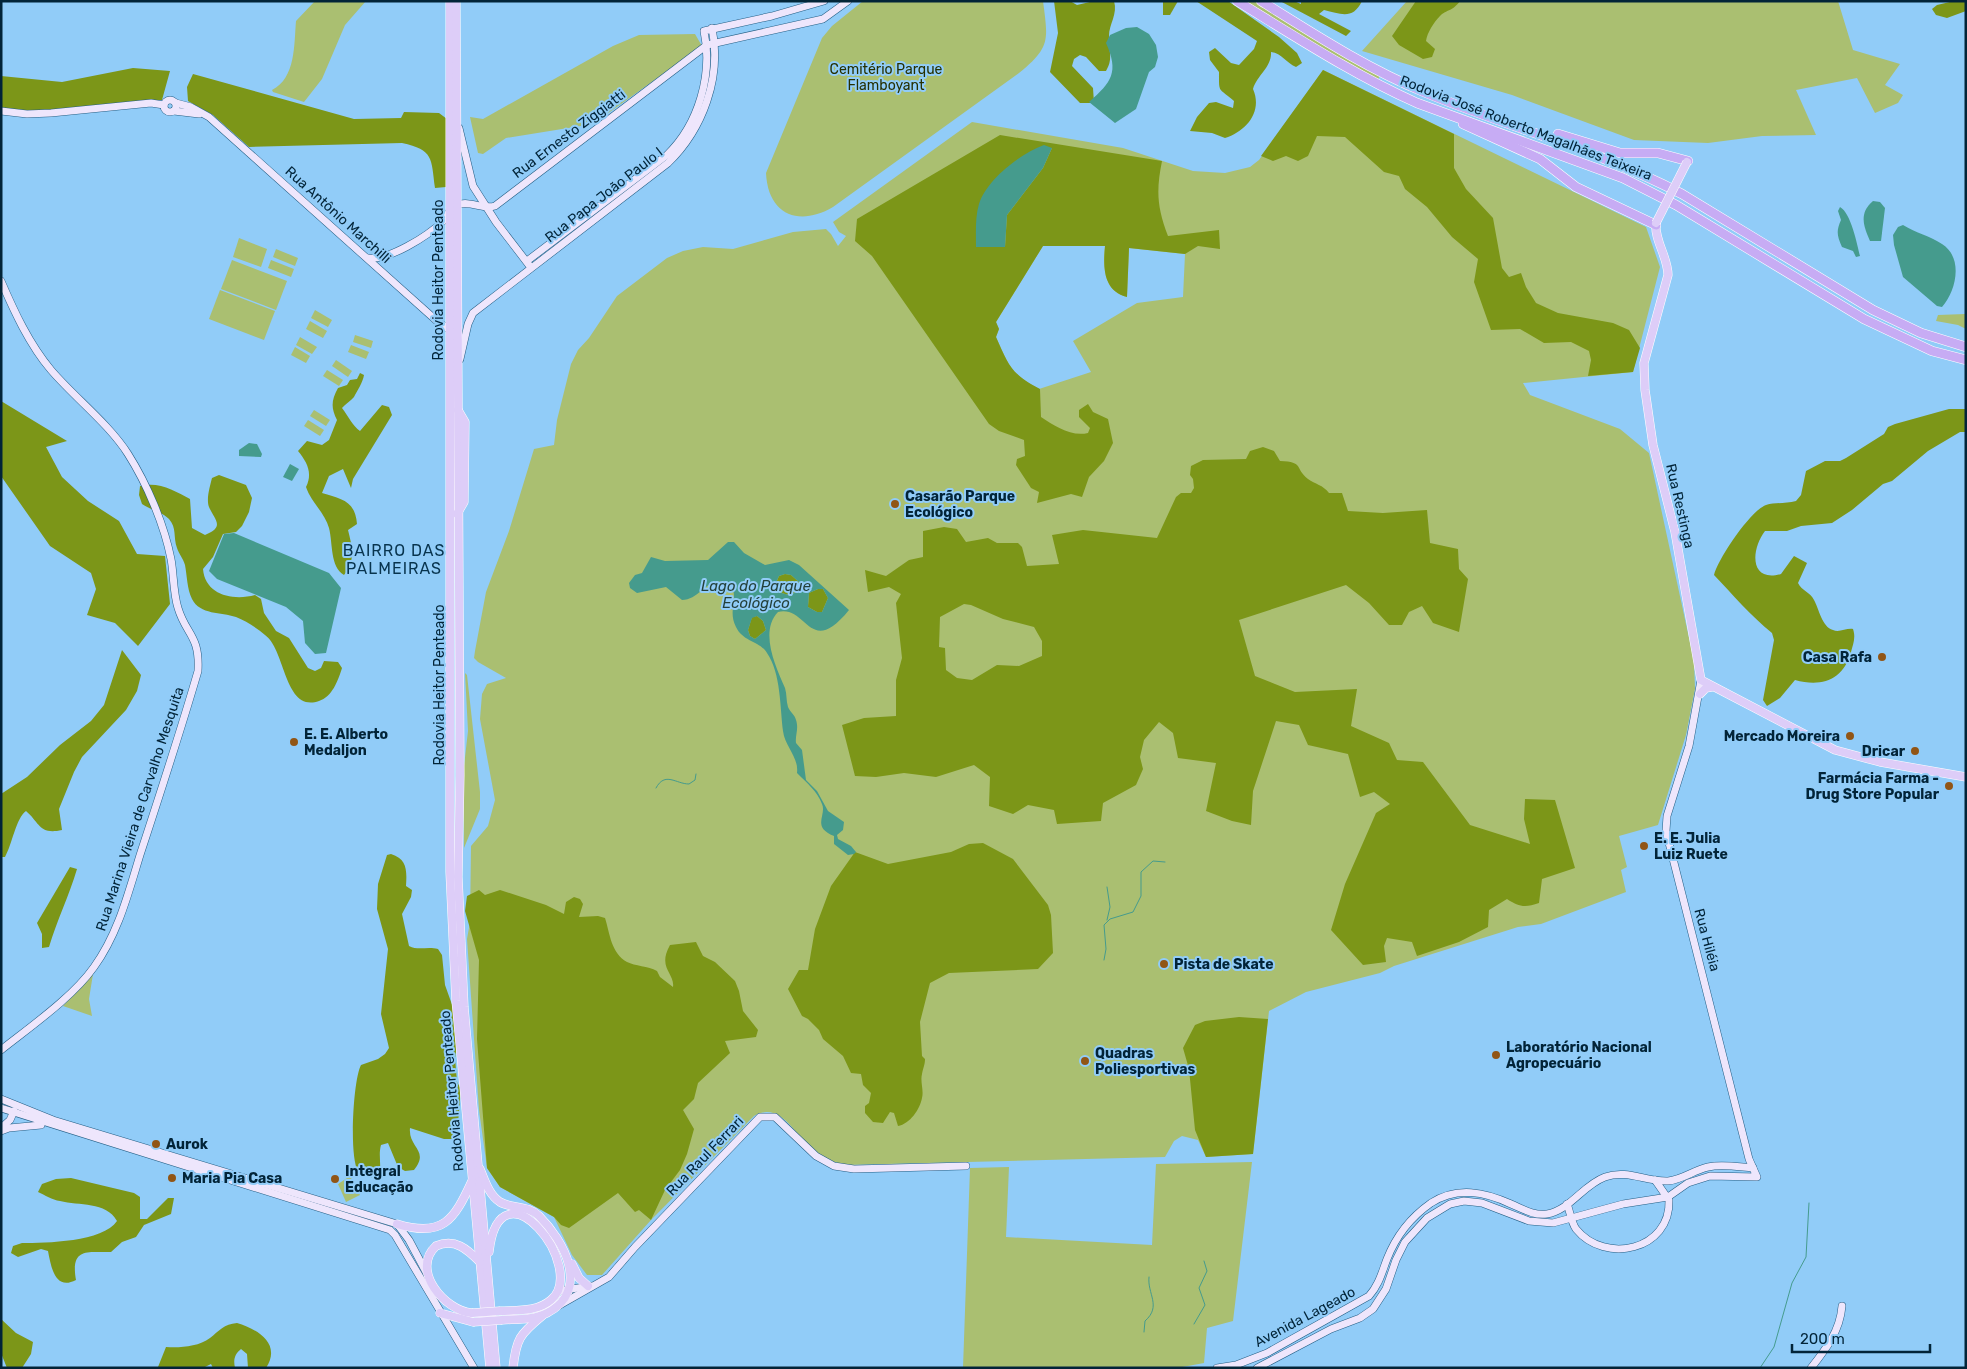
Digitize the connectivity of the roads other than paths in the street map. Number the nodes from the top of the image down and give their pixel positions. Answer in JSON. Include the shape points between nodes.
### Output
{"nodes":[{"id":1,"x":450,"y":1,"type":"edge"},
{"id":2,"x":456,"y":1,"type":"edge"},
{"id":3,"x":824,"y":1,"type":"edge"},
{"id":4,"x":848,"y":1,"type":"edge"},
{"id":5,"x":1237,"y":1,"type":"edge"},
{"id":6,"x":1261,"y":1,"type":"edge"},
{"id":7,"x":772,"y":16,"type":"junction"},
{"id":8,"x":712,"y":28,"type":"junction"},
{"id":9,"x":775,"y":31,"type":"junction"},
{"id":10,"x":715,"y":42,"type":"junction"},
{"id":11,"x":707,"y":44,"type":"junction"},
{"id":12,"x":1417,"y":103,"type":"junction"},
{"id":13,"x":1,"y":111,"type":"edge"},
{"id":14,"x":1480,"y":112,"type":"junction"},
{"id":15,"x":456,"y":117,"type":"junction"},
{"id":16,"x":1688,"y":162,"type":"joint"},
{"id":17,"x":454,"y":207,"type":"junction"},
{"id":18,"x":486,"y":207,"type":"junction"},
{"id":19,"x":1656,"y":224,"type":"junction"},
{"id":20,"x":386,"y":256,"type":"junction"},
{"id":21,"x":368,"y":258,"type":"junction"},
{"id":22,"x":529,"y":264,"type":"junction"},
{"id":23,"x":384,"y":273,"type":"junction"},
{"id":24,"x":1,"y":281,"type":"edge"},
{"id":25,"x":468,"y":324,"type":"junction"},
{"id":26,"x":454,"y":332,"type":"junction"},
{"id":27,"x":1966,"y":347,"type":"edge"},
{"id":28,"x":1966,"y":360,"type":"edge"},
{"id":29,"x":457,"y":370,"type":"junction"},
{"id":30,"x":1701,"y":680,"type":"junction"},
{"id":31,"x":1712,"y":687,"type":"junction"},
{"id":32,"x":1700,"y":694,"type":"junction"},
{"id":33,"x":1697,"y":708,"type":"joint"},
{"id":34,"x":1966,"y":777,"type":"edge"},
{"id":35,"x":1,"y":1050,"type":"edge"},
{"id":36,"x":1,"y":1099,"type":"edge"},
{"id":37,"x":14,"y":1105,"type":"junction"},
{"id":38,"x":1,"y":1108,"type":"edge"},
{"id":39,"x":14,"y":1113,"type":"junction"},
{"id":40,"x":54,"y":1125,"type":"junction"},
{"id":41,"x":1,"y":1129,"type":"edge"},
{"id":42,"x":477,"y":1162,"type":"junction"},
{"id":43,"x":966,"y":1166,"type":"dead end"},
{"id":44,"x":1753,"y":1168,"type":"junction"},
{"id":45,"x":1757,"y":1177,"type":"joint"},
{"id":46,"x":473,"y":1179,"type":"junction"},
{"id":47,"x":1655,"y":1180,"type":"junction"},
{"id":48,"x":1668,"y":1197,"type":"junction"},
{"id":49,"x":1567,"y":1204,"type":"junction"},
{"id":50,"x":1572,"y":1219,"type":"junction"},
{"id":51,"x":397,"y":1224,"type":"junction"},
{"id":52,"x":569,"y":1260,"type":"junction"},
{"id":53,"x":480,"y":1262,"type":"junction"},
{"id":54,"x":488,"y":1266,"type":"junction"},
{"id":55,"x":426,"y":1272,"type":"junction"},
{"id":56,"x":591,"y":1286,"type":"junction"},
{"id":57,"x":569,"y":1290,"type":"junction"},
{"id":58,"x":558,"y":1291,"type":"junction"},
{"id":59,"x":1842,"y":1306,"type":"dead end"},
{"id":60,"x":550,"y":1311,"type":"junction"},
{"id":61,"x":440,"y":1313,"type":"junction"},
{"id":62,"x":474,"y":1368,"type":"edge"},
{"id":63,"x":490,"y":1368,"type":"edge"},
{"id":64,"x":496,"y":1368,"type":"edge"},
{"id":65,"x":513,"y":1368,"type":"edge"},
{"id":66,"x":1217,"y":1368,"type":"edge"},
{"id":67,"x":1257,"y":1368,"type":"edge"},
{"id":68,"x":1810,"y":1368,"type":"edge"}],
"edges":[{"from":1,"to":17,"type":"main road","name":"Rodovia Heitor Penteado"},
{"from":2,"to":15,"type":"main road","name":"Rodovia Heitor Penteado"},
{"from":3,"to":7,"type":"street"},
{"from":4,"to":9,"type":"street","name":"Rua Ernesto Ziggiatti","via":[[823,18]]},
{"from":5,"to":12,"type":"highway","name":"Rodovia José Roberto Magalhães Teixeira","via":[[1372,81]]},
{"from":6,"to":14,"type":"highway","name":"Rodovia José Roberto Magalhães Teixeira","via":[[1378,70]]},
{"from":7,"to":8,"type":"street"},
{"from":7,"to":9,"type":"street"},
{"from":8,"to":10,"type":"street","name":"Rua Papa João Paulo I"},
{"from":8,"to":11,"type":"street","name":"Rua Papa João Paulo I","via":[[704,31]]},
{"from":9,"to":10,"type":"street","name":"Rua Ernesto Ziggiatti"},
{"from":10,"to":11,"type":"street","name":"Rua Ernesto Ziggiatti"},
{"from":10,"to":22,"type":"street","name":"Rua Papa João Paulo I","via":[[715,70],[700,118],[684,147],[668,163]]},
{"from":11,"to":18,"type":"street","name":"Rua Ernesto Ziggiatti","via":[[495,206]]},
{"from":11,"to":22,"type":"street","name":"Rua Papa João Paulo I","via":[[708,70],[690,124],[678,144]]},
{"from":12,"to":19,"type":"highway","via":[[1534,156],[1576,187]]},
{"from":12,"to":28,"type":"highway","name":"Rodovia José Roberto Magalhães Teixeira","via":[[1632,182],[1676,205],[1864,319],[1932,351]]},
{"from":13,"to":21,"type":"street","name":"Rua Antônio Marchilli","via":[[27,114],[151,103],[164,105],[167,111],[190,106],[209,117]]},
{"from":14,"to":16,"type":"highway","via":[[1620,153],[1658,153]]},
{"from":14,"to":27,"type":"highway","name":"Rodovia José Roberto Magalhães Teixeira","via":[[1576,146],[1654,179],[1873,310],[1921,333]]},
{"from":15,"to":17,"type":"main road","name":"Rodovia Heitor Penteado"},
{"from":15,"to":18,"type":"street","via":[[469,176]]},
{"from":16,"to":19,"type":"main road","bridge":true},
{"from":17,"to":18,"type":"street","via":[[470,204]]},
{"from":17,"to":20,"type":"street","via":[[436,227]]},
{"from":17,"to":26,"type":"main road","name":"Rodovia Heitor Penteado"},
{"from":18,"to":22,"type":"street"},
{"from":19,"to":30,"type":"main road","name":"Rua Restinga","via":[[1668,266],[1644,363],[1645,390],[1653,445],[1675,532]]},
{"from":20,"to":21,"type":"street"},
{"from":20,"to":23,"type":"street"},
{"from":21,"to":23,"type":"street","name":"Rua Antônio Marchilli"},
{"from":22,"to":25,"type":"street","name":"Rua Papa João Paulo I","via":[[483,304]]},
{"from":23,"to":26,"type":"street","name":"Rua Antônio Marchilli"},
{"from":24,"to":35,"type":"street","name":"Rua Marina Vieira de Carvalho Mesquita","via":[[30,340],[50,370],[127,452],[164,533],[171,558],[177,607],[198,649],[198,671],[116,928],[105,952],[93,970],[57,1004]]},
{"from":25,"to":26,"type":"street","name":"Rua Papa João Paulo I"},
{"from":25,"to":29,"type":"street","name":"Rua Papa João Paulo I"},
{"from":26,"to":29,"type":"main road","name":"Rodovia Heitor Penteado"},
{"from":26,"to":46,"type":"main road","name":"Rodovia Heitor Penteado","via":[[450,872],[456,1002]]},
{"from":29,"to":42,"type":"main road","name":"Rodovia Heitor Penteado","via":[[458,877],[464,1007]]},
{"from":30,"to":31,"type":"main road"},
{"from":30,"to":32,"type":"street","name":"Rua Restinga"},
{"from":31,"to":32,"type":"main road"},
{"from":31,"to":34,"type":"main road","via":[[1835,750],[1880,762]]},
{"from":32,"to":33,"type":"street","name":"Rua Restinga"},
{"from":33,"to":44,"type":"street","name":"Rua Hiléia","via":[[1667,816],[1666,831]]},
{"from":36,"to":37,"type":"street"},
{"from":37,"to":39,"type":"street"},
{"from":37,"to":51,"type":"street","via":[[53,1120]]},
{"from":38,"to":39,"type":"street"},
{"from":39,"to":40,"type":"street"},
{"from":39,"to":41,"type":"street"},
{"from":40,"to":41,"type":"street","via":[[33,1124]]},
{"from":40,"to":61,"type":"street","via":[[382,1227],[394,1235]]},
{"from":42,"to":52,"type":"main road","via":[[494,1197],[507,1205],[526,1208],[537,1214]]},
{"from":42,"to":54,"type":"main road","name":"Rodovia Heitor Penteado"},
{"from":43,"to":56,"type":"street","name":"Rua Raul Ferrari","via":[[834,1166],[816,1156],[774,1117],[760,1117],[609,1277]]},
{"from":44,"to":45,"type":"street","name":"Rua Hiléia"},
{"from":44,"to":47,"type":"street","name":"Avenida Lageado","via":[[1713,1166],[1673,1180]]},
{"from":45,"to":48,"type":"street","name":"Avenida Lageado","via":[[1710,1176],[1688,1183]]},
{"from":46,"to":51,"type":"main road","via":[[462,1203],[441,1225],[429,1230]]},
{"from":46,"to":53,"type":"main road","name":"Rodovia Heitor Penteado"},
{"from":47,"to":48,"type":"street"},
{"from":47,"to":49,"type":"street","name":"Avenida Lageado","via":[[1633,1174],[1604,1178]]},
{"from":48,"to":50,"type":"street","name":"Avenida Lageado","via":[[1623,1204]]},
{"from":48,"to":50,"type":"street","via":[[1668,1208],[1656,1232],[1649,1240],[1630,1248],[1612,1249],[1593,1244],[1574,1227]]},
{"from":49,"to":50,"type":"street"},
{"from":49,"to":66,"type":"street","name":"Avenida Lageado","via":[[1546,1214],[1528,1212],[1474,1192],[1460,1192],[1438,1199],[1411,1220],[1400,1234],[1369,1296],[1267,1353]]},
{"from":50,"to":67,"type":"street","name":"Avenida Lageado","via":[[1534,1222],[1475,1202],[1458,1202],[1441,1208],[1416,1227],[1405,1242],[1386,1289],[1372,1309],[1360,1318],[1331,1329]]},
{"from":51,"to":55,"type":"street"},
{"from":52,"to":56,"type":"main road","via":[[579,1278]]},
{"from":52,"to":57,"type":"main road"},
{"from":53,"to":55,"type":"main road","via":[[460,1245],[444,1243],[430,1251]]},
{"from":53,"to":63,"type":"main road","name":"Rodovia Heitor Penteado"},
{"from":54,"to":58,"type":"main road","via":[[495,1225],[506,1215],[521,1215],[535,1223],[555,1254],[561,1271]]},
{"from":54,"to":64,"type":"main road","name":"Rodovia Heitor Penteado"},
{"from":55,"to":58,"type":"main road","bridge":true,"via":[[440,1296],[452,1308],[462,1312],[539,1307],[553,1299]]},
{"from":56,"to":57,"type":"street"},
{"from":56,"to":60,"type":"street","name":"Rua Raul Ferrari"},
{"from":57,"to":58,"type":"street"},
{"from":57,"to":60,"type":"main road"},
{"from":59,"to":68,"type":"street","via":[[1839,1326]]},
{"from":60,"to":61,"type":"main road","bridge":true,"via":[[536,1316],[473,1322]]},
{"from":60,"to":65,"type":"main road","via":[[520,1336]]},
{"from":61,"to":62,"type":"street"}]}
